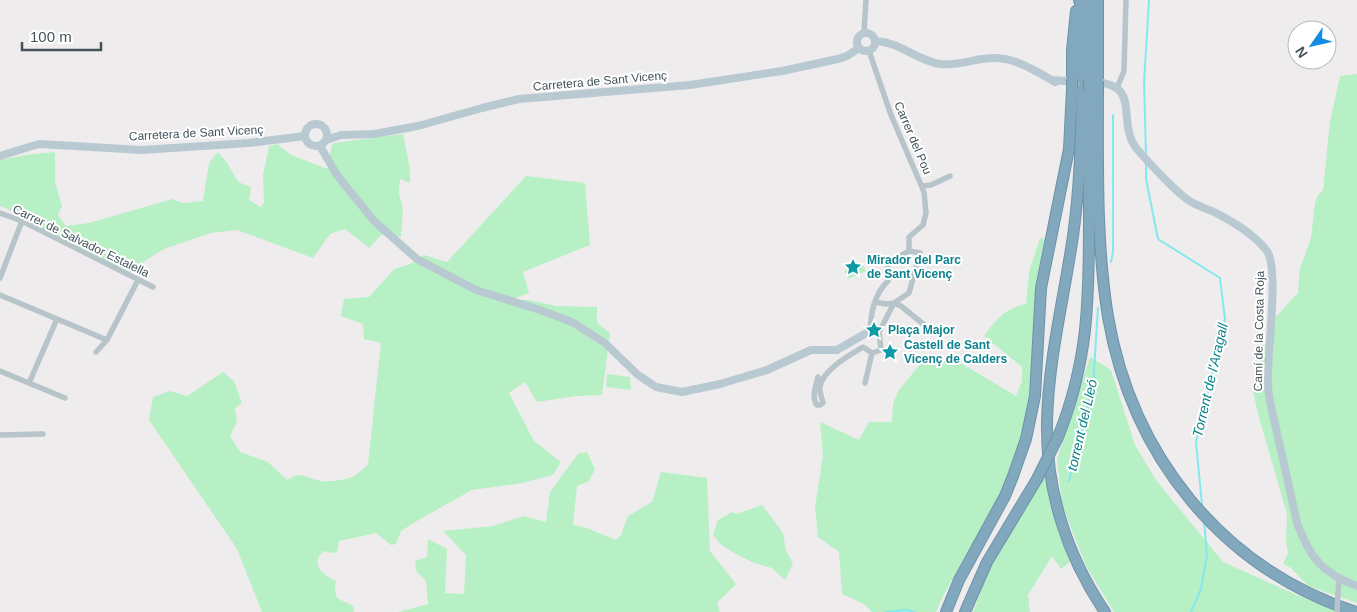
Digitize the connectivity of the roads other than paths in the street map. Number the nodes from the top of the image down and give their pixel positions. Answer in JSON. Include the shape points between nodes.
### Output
{"nodes":[{"id":1,"x":866,"y":0,"type":"edge"},
{"id":2,"x":1079,"y":0,"type":"edge"},
{"id":3,"x":1089,"y":0,"type":"edge"},
{"id":4,"x":1098,"y":0,"type":"edge"},
{"id":5,"x":1126,"y":0,"type":"edge"},
{"id":6,"x":864,"y":33,"type":"junction"},
{"id":7,"x":875,"y":41,"type":"junction"},
{"id":8,"x":859,"y":48,"type":"junction"},
{"id":9,"x":869,"y":50,"type":"junction"},
{"id":10,"x":1085,"y":85,"type":"junction"},
{"id":11,"x":1116,"y":87,"type":"junction"},
{"id":12,"x":324,"y":127,"type":"junction"},
{"id":13,"x":341,"y":135,"type":"junction"},
{"id":14,"x":306,"y":136,"type":"junction"},
{"id":15,"x":323,"y":143,"type":"junction"},
{"id":16,"x":0,"y":156,"type":"edge"},
{"id":17,"x":950,"y":176,"type":"dead end"},
{"id":18,"x":922,"y":186,"type":"junction"},
{"id":19,"x":0,"y":213,"type":"edge"},
{"id":20,"x":22,"y":221,"type":"junction"},
{"id":21,"x":909,"y":251,"type":"junction"},
{"id":22,"x":0,"y":278,"type":"edge"},
{"id":23,"x":138,"y":280,"type":"junction"},
{"id":24,"x":153,"y":287,"type":"dead end"},
{"id":25,"x":0,"y":295,"type":"edge"},
{"id":26,"x":876,"y":302,"type":"junction"},
{"id":27,"x":894,"y":303,"type":"junction"},
{"id":28,"x":57,"y":319,"type":"junction"},
{"id":29,"x":870,"y":331,"type":"junction"},
{"id":30,"x":879,"y":332,"type":"junction"},
{"id":31,"x":933,"y":332,"type":"dead end"},
{"id":32,"x":107,"y":340,"type":"junction"},
{"id":33,"x":96,"y":352,"type":"dead end"},
{"id":34,"x":872,"y":353,"type":"junction"},
{"id":35,"x":0,"y":371,"type":"edge"},
{"id":36,"x":818,"y":377,"type":"dead end"},
{"id":37,"x":29,"y":383,"type":"junction"},
{"id":38,"x":865,"y":383,"type":"dead end"},
{"id":39,"x":65,"y":398,"type":"dead end"},
{"id":40,"x":43,"y":434,"type":"dead end"},
{"id":41,"x":0,"y":435,"type":"edge"},
{"id":42,"x":1339,"y":579,"type":"junction"},
{"id":43,"x":1357,"y":586,"type":"edge"},
{"id":44,"x":946,"y":612,"type":"edge"},
{"id":45,"x":966,"y":612,"type":"edge"},
{"id":46,"x":1105,"y":612,"type":"edge"},
{"id":47,"x":1337,"y":612,"type":"edge"},
{"id":48,"x":1356,"y":612,"type":"edge"}],
"edges":[{"from":1,"to":6,"type":"street"},
{"from":2,"to":10,"type":"highway"},
{"from":3,"to":10,"type":"highway"},
{"from":4,"to":10,"type":"highway"},
{"from":5,"to":11,"type":"street","via":[[1124,71]]},
{"from":6,"to":7,"type":"street","via":[[870,34]]},
{"from":6,"to":8,"type":"street","via":[[858,39]]},
{"from":7,"to":9,"type":"street"},
{"from":7,"to":11,"type":"street","via":[[892,43],[917,57],[942,64],[1005,58],[1066,87]]},
{"from":8,"to":9,"type":"street"},
{"from":8,"to":13,"type":"street","name":"Carretera de Sant Vicenç","via":[[838,59],[782,71],[690,85],[520,99],[394,131]]},
{"from":9,"to":18,"type":"street","name":"Carrer del Pou","via":[[890,115]]},
{"from":10,"to":44,"type":"highway","via":[[1071,130],[1046,256],[1035,396],[1026,439],[1005,496],[959,580]]},
{"from":10,"to":45,"type":"highway","bridge":true,"via":[[1088,309],[1077,378],[1058,437],[987,562]]},
{"from":10,"to":46,"type":"highway","via":[[1073,235],[1050,383],[1047,423],[1053,490],[1066,536],[1084,579]]},
{"from":10,"to":48,"type":"highway","via":[[1104,290],[1111,331],[1129,396],[1145,432],[1181,489],[1227,538],[1283,579],[1323,600]]},
{"from":11,"to":42,"type":"street","name":"Camí de la Costa Roja","via":[[1125,100],[1130,135],[1139,151],[1183,196],[1244,230],[1271,259],[1270,400],[1300,530],[1316,560]]},
{"from":12,"to":13,"type":"street","name":"Carretera de Sant Vicenç"},
{"from":12,"to":14,"type":"street","via":[[311,125]]},
{"from":12,"to":15,"type":"street","via":[[328,135]]},
{"from":13,"to":15,"type":"street","name":"Carretera de Sant Vicenç"},
{"from":14,"to":15,"type":"street","via":[[311,144]]},
{"from":14,"to":16,"type":"street","name":"Carretera de Sant Vicenç","via":[[249,144],[142,150],[39,144]]},
{"from":15,"to":29,"type":"street","via":[[337,175],[374,220],[417,259],[476,290],[572,322],[605,343],[638,375],[656,387],[682,392],[720,384],[767,370],[811,350],[837,350]]},
{"from":17,"to":18,"type":"street"},
{"from":18,"to":21,"type":"street","name":"Carrer del Pou","via":[[926,212],[923,225],[909,237]]},
{"from":19,"to":20,"type":"street","name":"Carrer de Salvador Estalella"},
{"from":20,"to":22,"type":"street"},
{"from":20,"to":23,"type":"street","name":"Carrer de Salvador Estalella"},
{"from":21,"to":26,"type":"street","via":[[888,263],[888,281]]},
{"from":21,"to":27,"type":"street","via":[[920,254],[916,269],[909,293]]},
{"from":23,"to":24,"type":"street","name":"Carrer de Salvador Estalella"},
{"from":23,"to":32,"type":"street"},
{"from":25,"to":28,"type":"street"},
{"from":26,"to":27,"type":"street"},
{"from":26,"to":29,"type":"street","via":[[871,312]]},
{"from":27,"to":30,"type":"street"},
{"from":27,"to":31,"type":"street"},
{"from":28,"to":32,"type":"street"},
{"from":28,"to":37,"type":"street"},
{"from":29,"to":30,"type":"street"},
{"from":30,"to":34,"type":"street","via":[[882,350]]},
{"from":32,"to":33,"type":"street"},
{"from":34,"to":36,"type":"street","via":[[863,346],[832,368],[822,380],[823,402],[820,405],[814,402]]},
{"from":34,"to":38,"type":"street"},
{"from":35,"to":37,"type":"street"},
{"from":37,"to":39,"type":"street"},
{"from":40,"to":41,"type":"street"},
{"from":42,"to":43,"type":"street","name":"Camí de la Costa Roja"},
{"from":42,"to":47,"type":"street","bridge":true}]}
